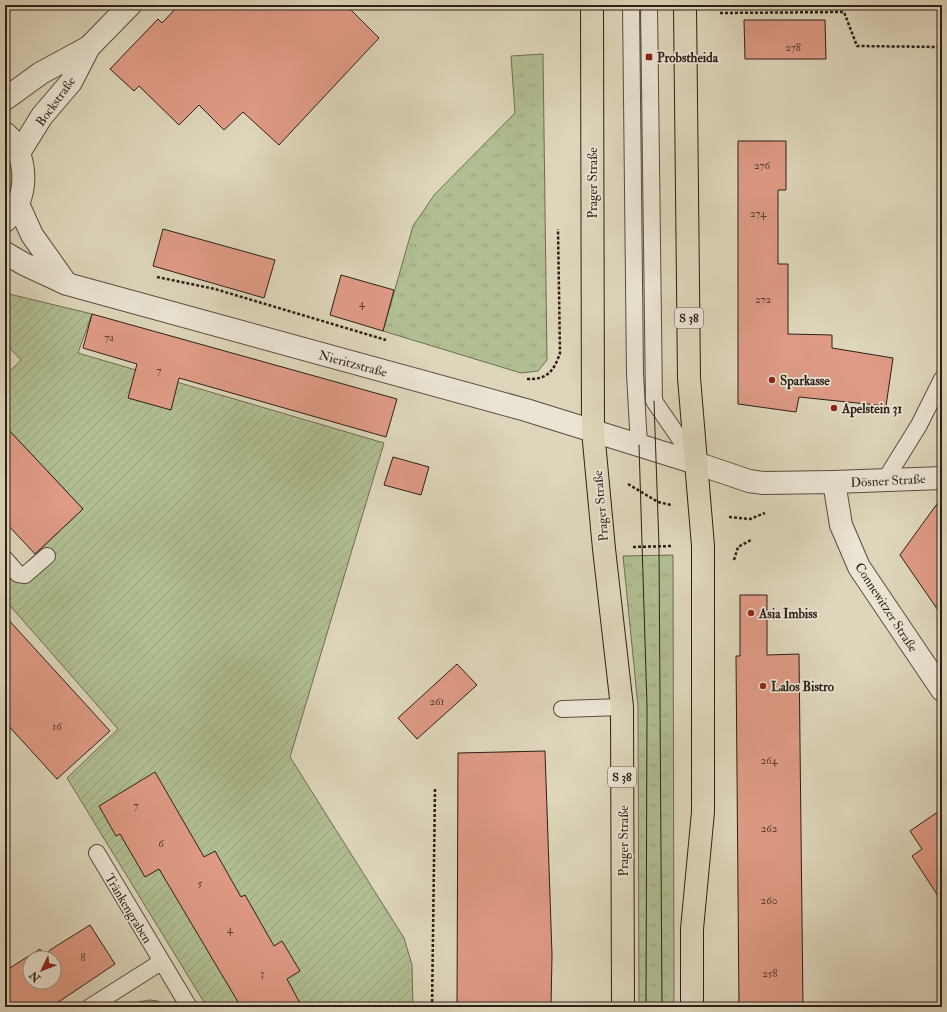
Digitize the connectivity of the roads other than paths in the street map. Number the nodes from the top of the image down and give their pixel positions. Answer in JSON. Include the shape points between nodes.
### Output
{"nodes":[{"id":1,"x":130,"y":5,"type":"edge"},
{"id":2,"x":592,"y":5,"type":"edge"},
{"id":3,"x":631,"y":5,"type":"edge"},
{"id":4,"x":649,"y":5,"type":"edge"},
{"id":5,"x":685,"y":5,"type":"edge"},
{"id":6,"x":89,"y":47,"type":"junction"},
{"id":7,"x":5,"y":99,"type":"edge"},
{"id":8,"x":5,"y":132,"type":"edge"},
{"id":9,"x":19,"y":153,"type":"junction"},
{"id":10,"x":18,"y":204,"type":"junction"},
{"id":11,"x":5,"y":221,"type":"edge"},
{"id":12,"x":5,"y":253,"type":"edge"},
{"id":13,"x":67,"y":284,"type":"junction"},
{"id":14,"x":942,"y":379,"type":"edge"},
{"id":15,"x":593,"y":431,"type":"junction"},
{"id":16,"x":639,"y":445,"type":"junction"},
{"id":17,"x":696,"y":463,"type":"junction"},
{"id":18,"x":940,"y":475,"type":"edge"},
{"id":19,"x":885,"y":480,"type":"junction"},
{"id":20,"x":834,"y":482,"type":"junction"},
{"id":21,"x":47,"y":556,"type":"dead end"},
{"id":22,"x":5,"y":559,"type":"edge"},
{"id":23,"x":942,"y":690,"type":"edge"},
{"id":24,"x":622,"y":707,"type":"junction"},
{"id":25,"x":562,"y":709,"type":"dead end"},
{"id":26,"x":97,"y":853,"type":"dead end"},
{"id":27,"x":161,"y":962,"type":"junction"},
{"id":28,"x":90,"y":1007,"type":"edge"},
{"id":29,"x":189,"y":1007,"type":"edge"},
{"id":30,"x":623,"y":1007,"type":"edge"},
{"id":31,"x":692,"y":1007,"type":"edge"}],
"edges":[{"from":1,"to":6,"type":"street","name":"Bockstraße"},
{"from":2,"to":15,"type":"main road","name":"Prager Straße","number":"S 38"},
{"from":3,"to":16,"type":"lane","via":[[635,374]]},
{"from":4,"to":17,"type":"lane","via":[[654,401]]},
{"from":5,"to":17,"type":"main road","number":"S 38","via":[[689,378]]},
{"from":6,"to":7,"type":"street","name":"Bockstraße","via":[[41,73]]},
{"from":6,"to":9,"type":"street","name":"Bockstraße","via":[[71,82],[42,116]]},
{"from":8,"to":9,"type":"street"},
{"from":9,"to":10,"type":"street","via":[[24,170]]},
{"from":10,"to":11,"type":"street"},
{"from":10,"to":13,"type":"street","via":[[32,235]]},
{"from":12,"to":13,"type":"street","name":"Nieritzstraße"},
{"from":13,"to":15,"type":"street","name":"Nieritzstraße","via":[[526,410]]},
{"from":14,"to":19,"type":"lane","via":[[919,425]]},
{"from":15,"to":16,"type":"street","name":"Nieritzstraße"},
{"from":15,"to":24,"type":"main road","name":"Prager Straße","number":"S 38"},
{"from":16,"to":17,"type":"street"},
{"from":17,"to":20,"type":"street","via":[[749,481]]},
{"from":17,"to":31,"type":"main road","number":"S 38","via":[[703,546],[703,812],[692,929]]},
{"from":18,"to":19,"type":"street","name":"Dösner Straße"},
{"from":19,"to":20,"type":"street","name":"Dösner Straße"},
{"from":20,"to":23,"type":"street","name":"Connewitzer Straße","via":[[841,525],[859,567]]},
{"from":21,"to":22,"type":"lane","via":[[25,575],[18,574]]},
{"from":24,"to":25,"type":"lane"},
{"from":24,"to":30,"type":"main road","name":"Prager Straße","number":"S 38"},
{"from":26,"to":27,"type":"lane","name":"Tränkengraben"},
{"from":27,"to":28,"type":"lane"},
{"from":27,"to":29,"type":"lane","name":"Tränkengraben"}]}
